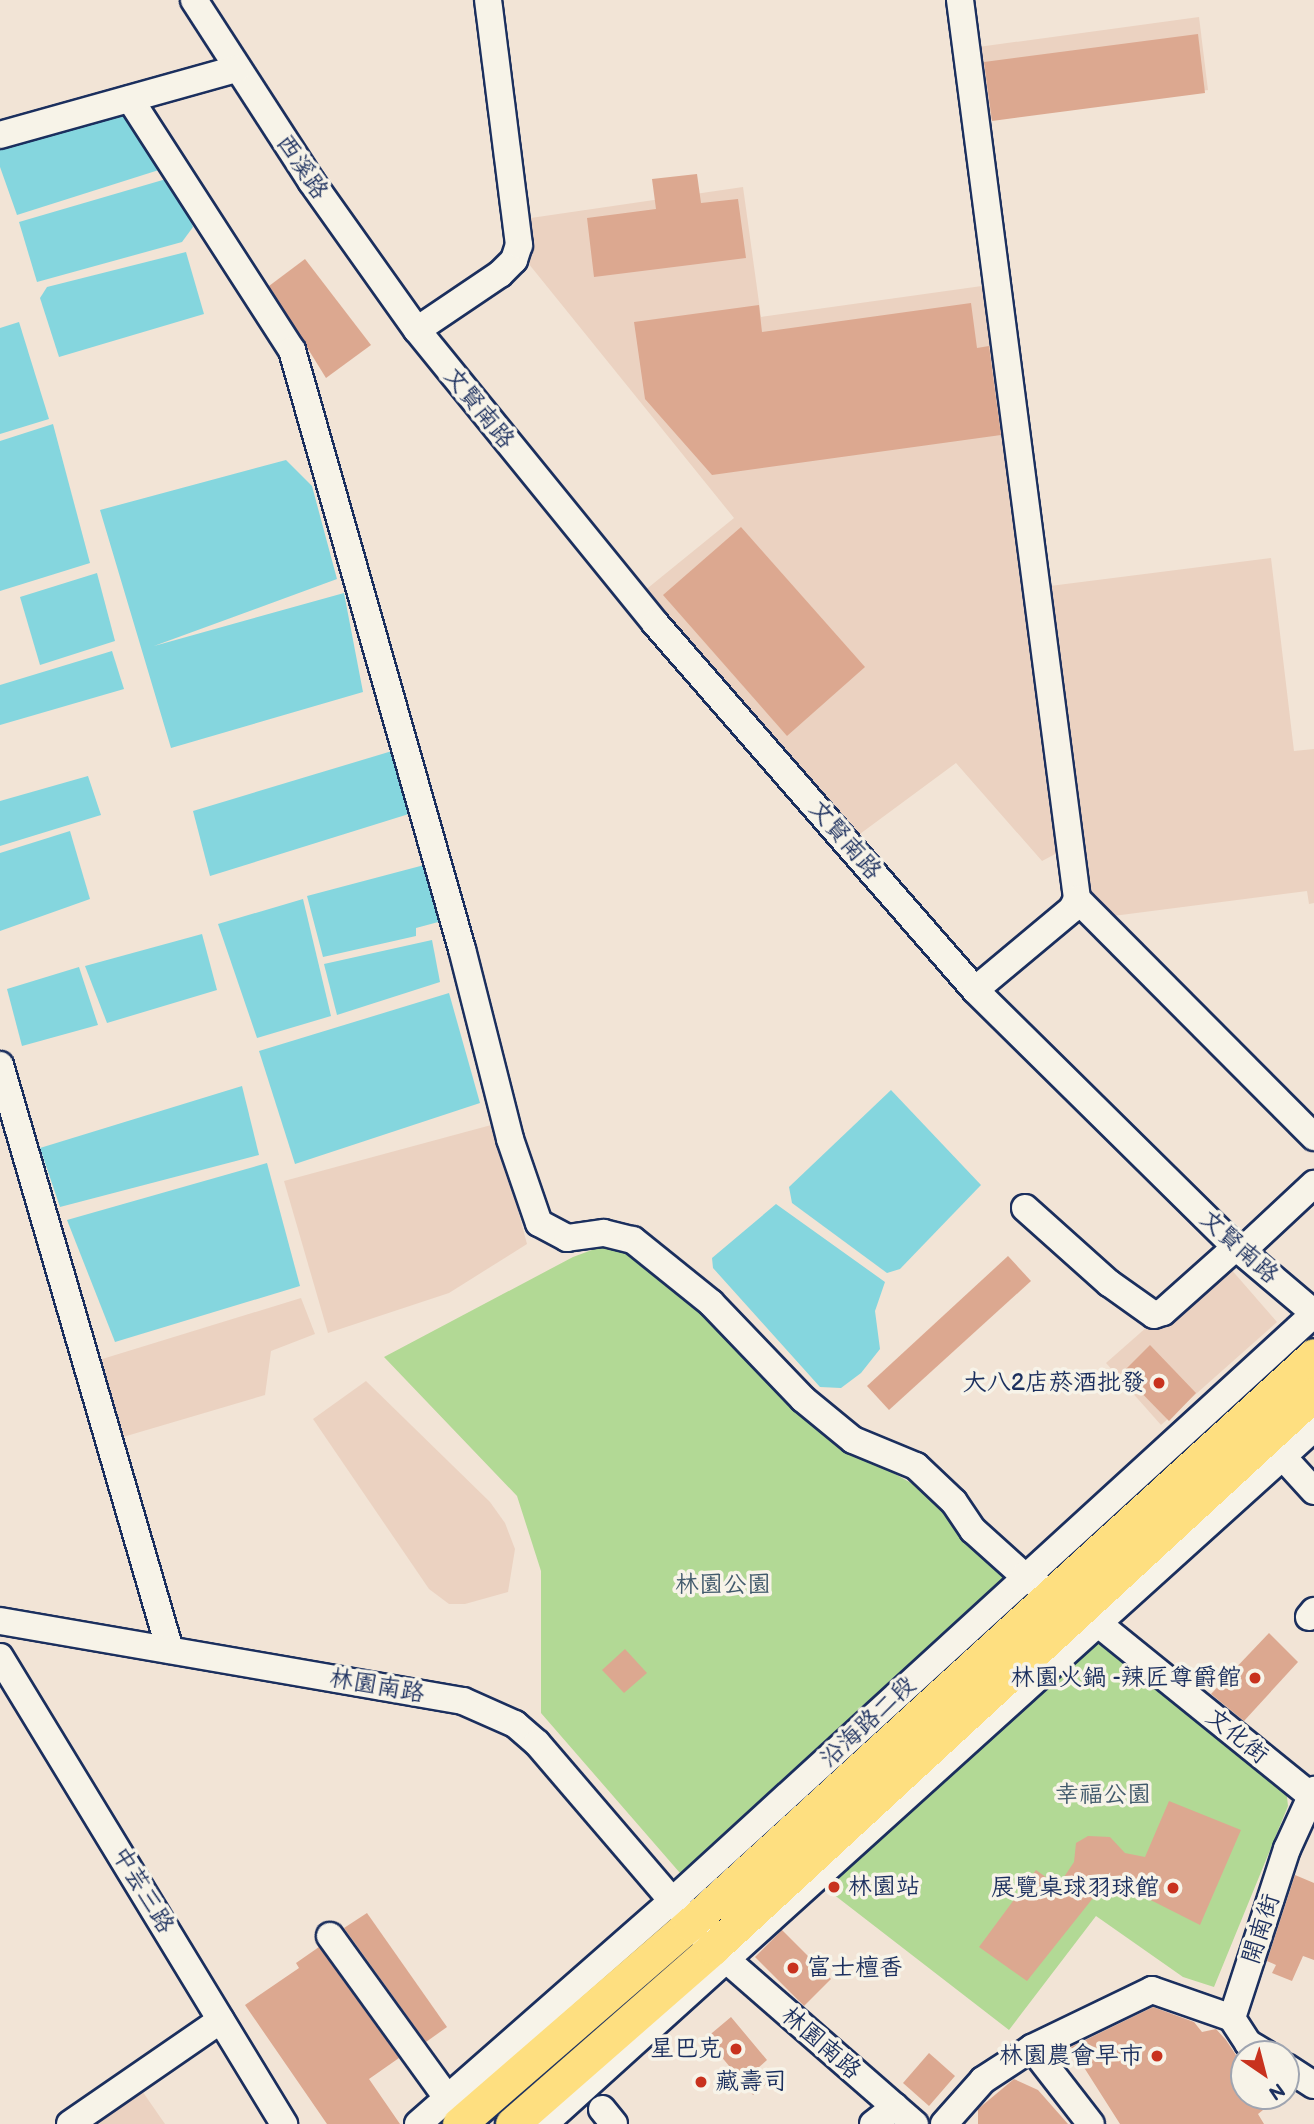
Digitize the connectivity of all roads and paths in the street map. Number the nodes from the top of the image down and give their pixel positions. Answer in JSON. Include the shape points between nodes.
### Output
{"nodes":[{"id":1,"x":194,"y":0,"type":"edge"},
{"id":2,"x":488,"y":0,"type":"edge"},
{"id":3,"x":960,"y":0,"type":"edge"},
{"id":4,"x":237,"y":69,"type":"junction"},
{"id":5,"x":130,"y":99,"type":"junction"},
{"id":6,"x":0,"y":135,"type":"edge"},
{"id":7,"x":417,"y":330,"type":"junction"},
{"id":8,"x":1077,"y":899,"type":"junction"},
{"id":9,"x":975,"y":990,"type":"junction"},
{"id":10,"x":0,"y":1065,"type":"edge"},
{"id":11,"x":1314,"y":1137,"type":"edge"},
{"id":12,"x":1314,"y":1184,"type":"edge"},
{"id":13,"x":1025,"y":1208,"type":"dead end"},
{"id":14,"x":1238,"y":1249,"type":"junction"},
{"id":15,"x":1314,"y":1314,"type":"edge"},
{"id":16,"x":1314,"y":1355,"type":"edge"},
{"id":17,"x":1314,"y":1394,"type":"edge"},
{"id":18,"x":1314,"y":1428,"type":"edge"},
{"id":19,"x":1283,"y":1457,"type":"junction"},
{"id":20,"x":1314,"y":1490,"type":"edge"},
{"id":21,"x":1024,"y":1576,"type":"junction"},
{"id":22,"x":1076,"y":1611,"type":"junction"},
{"id":23,"x":0,"y":1621,"type":"edge"},
{"id":24,"x":170,"y":1650,"type":"junction"},
{"id":25,"x":0,"y":1657,"type":"edge"},
{"id":26,"x":1313,"y":1794,"type":"edge"},
{"id":27,"x":680,"y":1914,"type":"junction"},
{"id":28,"x":330,"y":1936,"type":"dead end"},
{"id":29,"x":721,"y":1955,"type":"junction"},
{"id":30,"x":1232,"y":2018,"type":"junction"},
{"id":31,"x":221,"y":2020,"type":"junction"},
{"id":32,"x":1246,"y":2040,"type":"edge"},
{"id":33,"x":1032,"y":2048,"type":"junction"},
{"id":34,"x":453,"y":2111,"type":"edge"},
{"id":35,"x":905,"y":2116,"type":"edge"},
{"id":36,"x":70,"y":2124,"type":"edge"},
{"id":37,"x":284,"y":2124,"type":"edge"},
{"id":38,"x":418,"y":2124,"type":"edge"},
{"id":39,"x":512,"y":2124,"type":"edge"},
{"id":40,"x":544,"y":2124,"type":"edge"},
{"id":41,"x":873,"y":2124,"type":"edge"},
{"id":42,"x":944,"y":2124,"type":"edge"},
{"id":43,"x":1091,"y":2124,"type":"edge"}],
"edges":[{"from":1,"to":4,"type":"street","name":"西溪路"},
{"from":2,"to":7,"type":"street","via":[[519,245],[514,260],[500,274]]},
{"from":3,"to":8,"type":"street"},
{"from":4,"to":5,"type":"street"},
{"from":4,"to":7,"type":"street","name":"西溪路"},
{"from":5,"to":6,"type":"street"},
{"from":5,"to":21,"type":"street","name":"文化街","via":[[292,350],[458,935],[510,1139],[539,1223],[567,1238],[604,1233],[633,1240],[711,1303],[803,1399],[853,1440],[916,1466],[954,1502],[973,1530]]},
{"from":7,"to":9,"type":"street","name":"文賢南路","via":[[655,623]]},
{"from":8,"to":9,"type":"street","via":[[1072,909]]},
{"from":8,"to":11,"type":"street"},
{"from":9,"to":14,"type":"street","name":"文賢南路"},
{"from":10,"to":24,"type":"street"},
{"from":12,"to":14,"type":"street"},
{"from":13,"to":14,"type":"street","via":[[1125,1296],[1154,1315]]},
{"from":14,"to":15,"type":"street","name":"文賢南路"},
{"from":15,"to":21,"type":"street","name":"沿海路二段"},
{"from":16,"to":22,"type":"main road","name":"沿海路二段"},
{"from":17,"to":22,"type":"main road","name":"沿海路二段"},
{"from":18,"to":19,"type":"street","name":"沿海路二段"},
{"from":19,"to":20,"type":"street"},
{"from":19,"to":22,"type":"street","name":"沿海路二段"},
{"from":21,"to":22,"type":"street","name":"文化街"},
{"from":21,"to":27,"type":"street","name":"沿海路二段"},
{"from":22,"to":26,"type":"street","name":"文化街"},
{"from":22,"to":27,"type":"main road","name":"沿海路二段"},
{"from":22,"to":29,"type":"main road","name":"沿海路二段"},
{"from":23,"to":24,"type":"street","name":"林園南路"},
{"from":24,"to":27,"type":"street","name":"林園南路","via":[[463,1701],[488,1710],[537,1743]]},
{"from":25,"to":31,"type":"street","name":"中芸三路"},
{"from":26,"to":30,"type":"street","name":"開南街","via":[[1287,1849]]},
{"from":27,"to":29,"type":"street","name":"林園南路"},
{"from":27,"to":34,"type":"main road","name":"沿海路二段"},
{"from":28,"to":34,"type":"street"},
{"from":29,"to":35,"type":"street","name":"林園南路"},
{"from":29,"to":39,"type":"main road","name":"沿海路二段"},
{"from":29,"to":40,"type":"street","name":"沿海路二段"},
{"from":30,"to":32,"type":"street"},
{"from":30,"to":33,"type":"street","via":[[1152,1990]]},
{"from":31,"to":36,"type":"street"},
{"from":31,"to":37,"type":"street","name":"中芸三路"},
{"from":33,"to":42,"type":"street","via":[[983,2080]]},
{"from":33,"to":43,"type":"street"},
{"from":34,"to":38,"type":"street","name":"沿海路二段"},
{"from":35,"to":41,"type":"street"}]}
